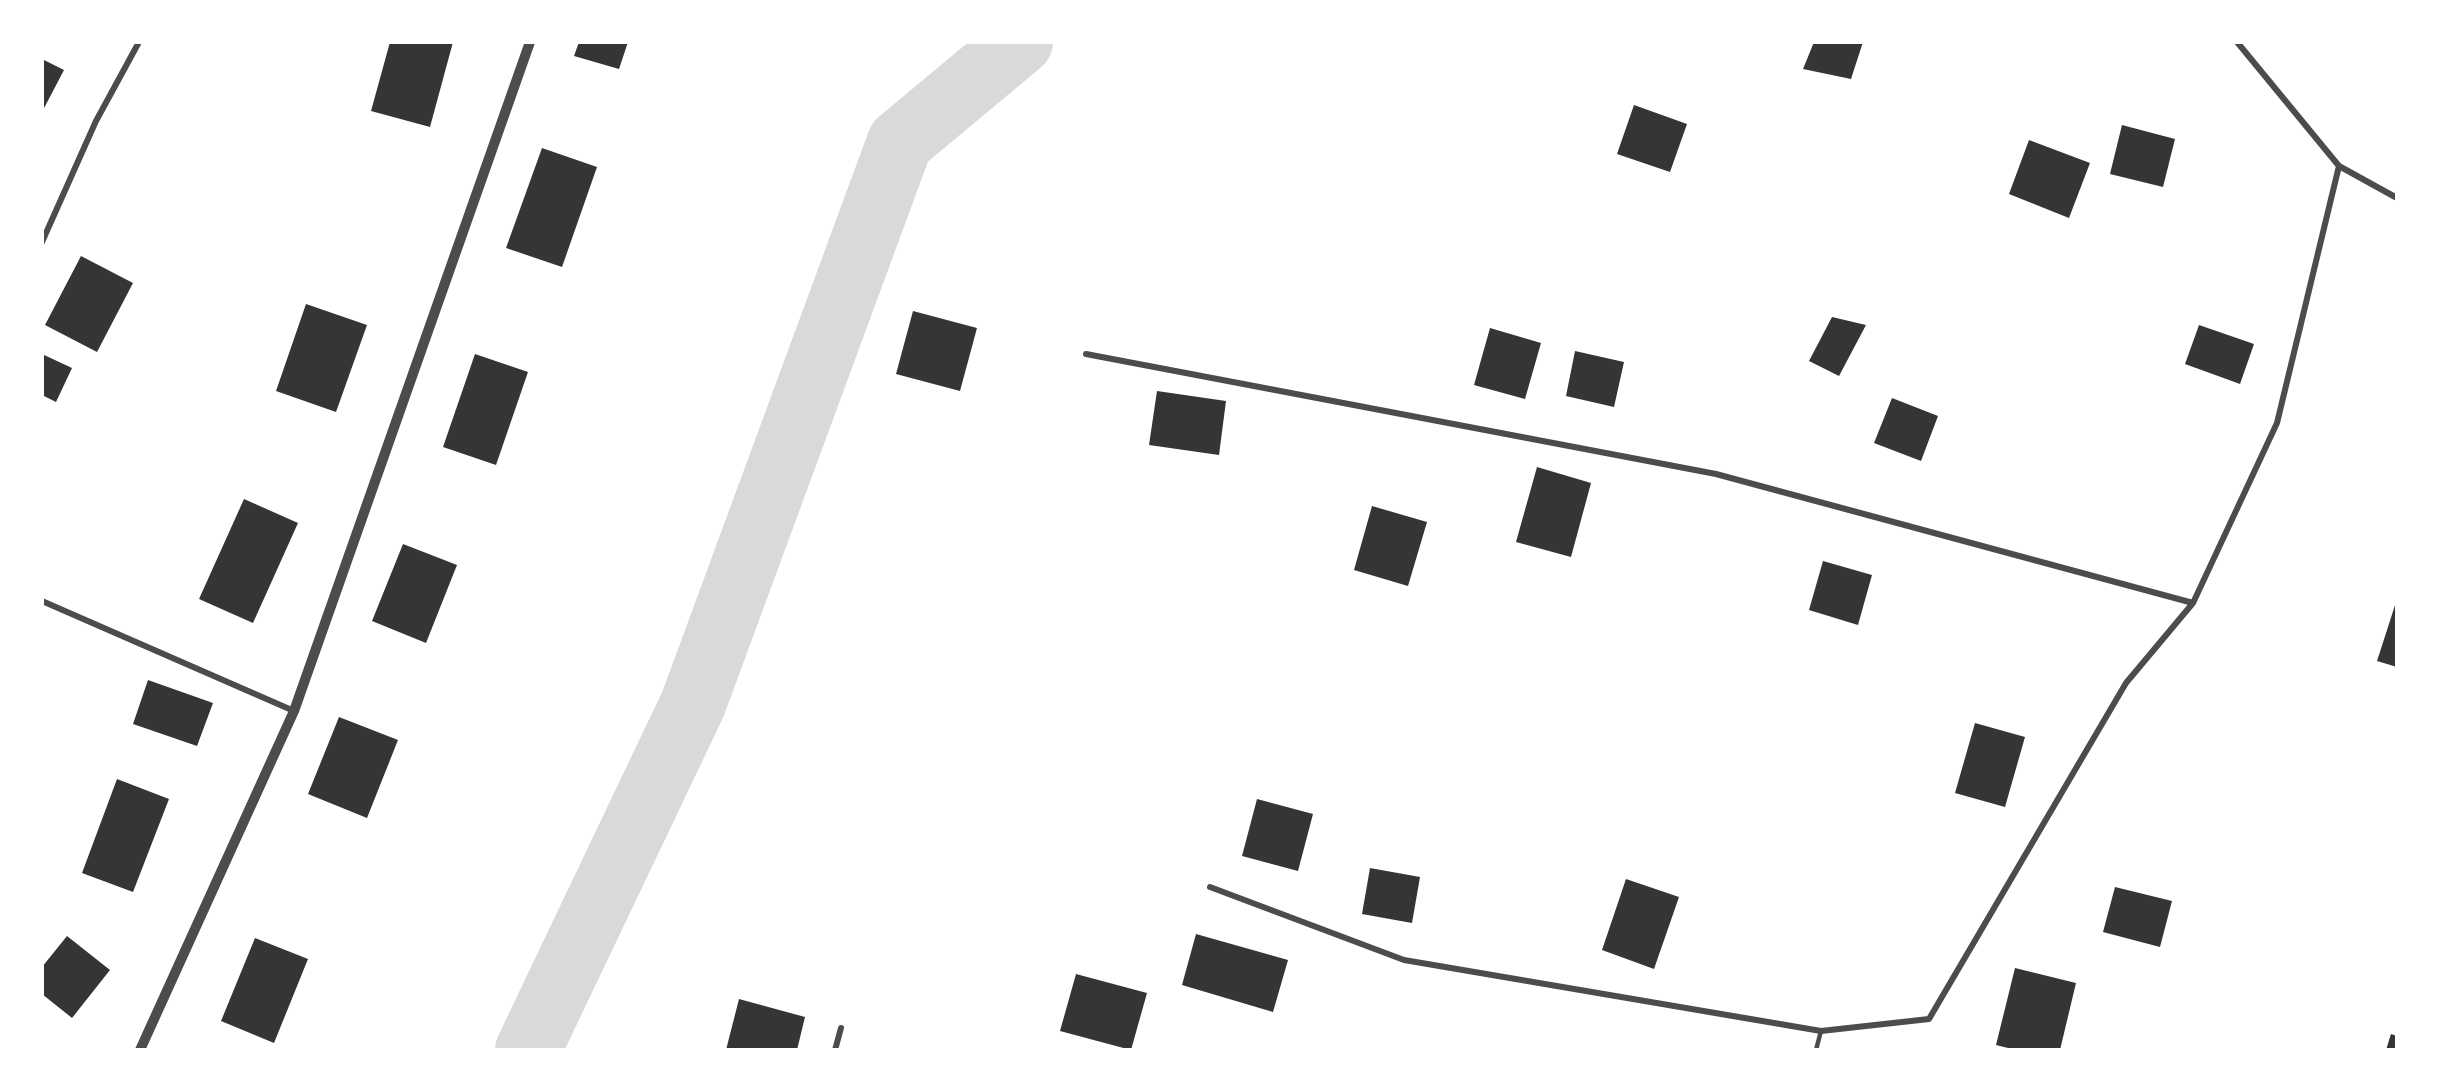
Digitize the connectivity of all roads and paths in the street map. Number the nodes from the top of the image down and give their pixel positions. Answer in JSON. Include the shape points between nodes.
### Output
{"nodes":[{"id":1,"x":139,"y":42,"type":"edge"},
{"id":2,"x":530,"y":42,"type":"edge"},
{"id":3,"x":2237,"y":42,"type":"edge"},
{"id":4,"x":2339,"y":166,"type":"junction"},
{"id":5,"x":2397,"y":198,"type":"edge"},
{"id":6,"x":42,"y":242,"type":"edge"},
{"id":7,"x":1086,"y":354,"type":"dead end"},
{"id":8,"x":42,"y":602,"type":"edge"},
{"id":9,"x":2193,"y":603,"type":"junction"},
{"id":10,"x":294,"y":711,"type":"junction"},
{"id":11,"x":1210,"y":887,"type":"dead end"},
{"id":12,"x":841,"y":1028,"type":"dead end"},
{"id":13,"x":1821,"y":1031,"type":"junction"},
{"id":14,"x":140,"y":1050,"type":"edge"},
{"id":15,"x":835,"y":1050,"type":"edge"},
{"id":16,"x":1816,"y":1050,"type":"edge"}],
"edges":[{"from":1,"to":6,"type":"street","via":[[96,121]]},
{"from":2,"to":10,"type":"street"},
{"from":3,"to":4,"type":"street"},
{"from":4,"to":5,"type":"street"},
{"from":4,"to":9,"type":"street","via":[[2277,423]]},
{"from":7,"to":9,"type":"street","via":[[1716,474]]},
{"from":8,"to":10,"type":"street"},
{"from":9,"to":13,"type":"street","via":[[2126,683],[1929,1019]]},
{"from":10,"to":14,"type":"street"},
{"from":11,"to":13,"type":"street","via":[[1404,960]]},
{"from":12,"to":15,"type":"street"},
{"from":13,"to":16,"type":"lane"}]}
